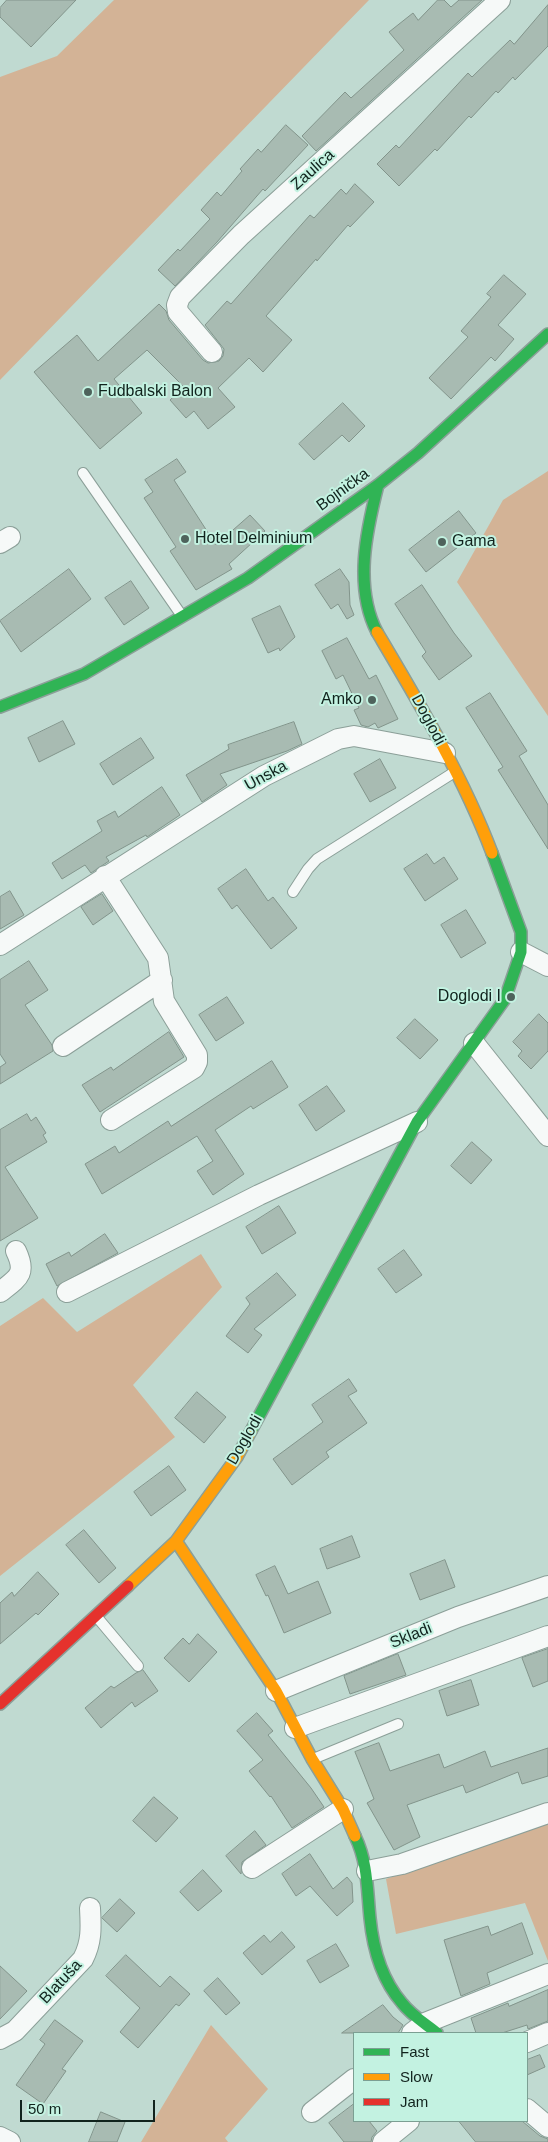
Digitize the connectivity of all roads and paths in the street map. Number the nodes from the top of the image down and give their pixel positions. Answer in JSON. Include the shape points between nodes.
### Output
{"nodes":[{"id":1,"x":500,"y":0,"type":"edge"},
{"id":2,"x":548,"y":334,"type":"edge"},
{"id":3,"x":212,"y":352,"type":"dead end"},
{"id":4,"x":83,"y":473,"type":"dead end"},
{"id":5,"x":378,"y":485,"type":"junction"},
{"id":6,"x":183,"y":617,"type":"junction"},
{"id":7,"x":0,"y":707,"type":"edge"},
{"id":8,"x":446,"y":753,"type":"junction"},
{"id":9,"x":454,"y":772,"type":"junction"},
{"id":10,"x":105,"y":876,"type":"junction"},
{"id":11,"x":293,"y":892,"type":"dead end"},
{"id":12,"x":0,"y":945,"type":"edge"},
{"id":13,"x":522,"y":952,"type":"junction"},
{"id":14,"x":548,"y":966,"type":"edge"},
{"id":15,"x":162,"y":980,"type":"junction"},
{"id":16,"x":474,"y":1044,"type":"junction"},
{"id":17,"x":63,"y":1046,"type":"dead end"},
{"id":18,"x":111,"y":1120,"type":"dead end"},
{"id":19,"x":417,"y":1122,"type":"junction"},
{"id":20,"x":548,"y":1136,"type":"edge"},
{"id":21,"x":16,"y":1252,"type":"dead end"},
{"id":22,"x":0,"y":1292,"type":"edge"},
{"id":23,"x":67,"y":1292,"type":"dead end"},
{"id":24,"x":176,"y":1541,"type":"junction"},
{"id":25,"x":548,"y":1586,"type":"edge"},
{"id":26,"x":96,"y":1616,"type":"junction"},
{"id":27,"x":548,"y":1636,"type":"edge"},
{"id":28,"x":138,"y":1666,"type":"dead end"},
{"id":29,"x":276,"y":1691,"type":"junction"},
{"id":30,"x":0,"y":1704,"type":"edge"},
{"id":31,"x":398,"y":1724,"type":"dead end"},
{"id":32,"x":295,"y":1728,"type":"junction"},
{"id":33,"x":312,"y":1759,"type":"junction"},
{"id":34,"x":343,"y":1809,"type":"junction"},
{"id":35,"x":548,"y":1813,"type":"edge"},
{"id":36,"x":252,"y":1868,"type":"dead end"},
{"id":37,"x":367,"y":1871,"type":"junction"},
{"id":38,"x":90,"y":1908,"type":"dead end"},
{"id":39,"x":548,"y":1974,"type":"edge"},
{"id":40,"x":424,"y":2030,"type":"edge"},
{"id":41,"x":548,"y":2033,"type":"edge"},
{"id":42,"x":0,"y":2039,"type":"edge"},
{"id":43,"x":528,"y":2042,"type":"edge"},
{"id":44,"x":353,"y":2080,"type":"edge"},
{"id":45,"x":528,"y":2110,"type":"edge"},
{"id":46,"x":312,"y":2112,"type":"dead end"},
{"id":47,"x":408,"y":2122,"type":"edge"},
{"id":48,"x":548,"y":2127,"type":"edge"},
{"id":49,"x":0,"y":2137,"type":"edge"},
{"id":50,"x":10,"y":2142,"type":"edge"},
{"id":51,"x":384,"y":2142,"type":"edge"}],
"edges":[{"from":1,"to":3,"type":"street","name":"Zaulica","via":[[241,235],[180,297],[178,312]]},
{"from":2,"to":5,"type":"street","name":"Bojnička","via":[[418,453]]},
{"from":4,"to":6,"type":"lane"},
{"from":5,"to":6,"type":"street","name":"Bojnička","via":[[248,578]]},
{"from":5,"to":8,"type":"street","name":"Doglodi","via":[[368,523],[364,569],[366,604],[376,630]]},
{"from":6,"to":7,"type":"street","name":"Bojnička","via":[[84,674]]},
{"from":8,"to":9,"type":"street","name":"Doglodi"},
{"from":8,"to":10,"type":"street","name":"Unska","via":[[354,736],[338,739],[264,776]]},
{"from":9,"to":11,"type":"lane","via":[[318,859]]},
{"from":9,"to":13,"type":"street","name":"Doglodi","via":[[483,829],[515,912]]},
{"from":10,"to":12,"type":"street","name":"Unska"},
{"from":10,"to":15,"type":"street","via":[[158,958]]},
{"from":13,"to":14,"type":"street"},
{"from":13,"to":16,"type":"street","name":"Doglodi","via":[[505,999]]},
{"from":15,"to":17,"type":"street"},
{"from":15,"to":18,"type":"street","via":[[164,1001],[197,1055],[197,1062],[194,1068]]},
{"from":16,"to":19,"type":"street","name":"Doglodi"},
{"from":16,"to":20,"type":"street"},
{"from":19,"to":23,"type":"street","name":"Doglodi","via":[[258,1195]]},
{"from":19,"to":24,"type":"street","name":"Doglodi","via":[[237,1457]]},
{"from":21,"to":22,"type":"street","via":[[22,1264],[20,1275]]},
{"from":24,"to":26,"type":"street","name":"Doglodi"},
{"from":24,"to":29,"type":"street"},
{"from":25,"to":29,"type":"street","name":"Skladi","via":[[458,1618]]},
{"from":26,"to":28,"type":"lane"},
{"from":26,"to":30,"type":"street","name":"Doglodi"},
{"from":27,"to":32,"type":"street"},
{"from":29,"to":32,"type":"street"},
{"from":31,"to":33,"type":"lane"},
{"from":32,"to":33,"type":"street"},
{"from":33,"to":34,"type":"street"},
{"from":34,"to":36,"type":"street"},
{"from":34,"to":37,"type":"street","via":[[361,1848]]},
{"from":35,"to":37,"type":"street","via":[[402,1864]]},
{"from":37,"to":40,"type":"street","via":[[370,1920],[379,1964],[391,1989]]},
{"from":38,"to":42,"type":"street","name":"Blatuša","via":[[91,1935],[83,1959],[15,2031]]},
{"from":39,"to":40,"type":"street"},
{"from":41,"to":43,"type":"street"},
{"from":44,"to":46,"type":"street"},
{"from":45,"to":48,"type":"street"},
{"from":47,"to":51,"type":"street"},
{"from":49,"to":50,"type":"street"}]}
